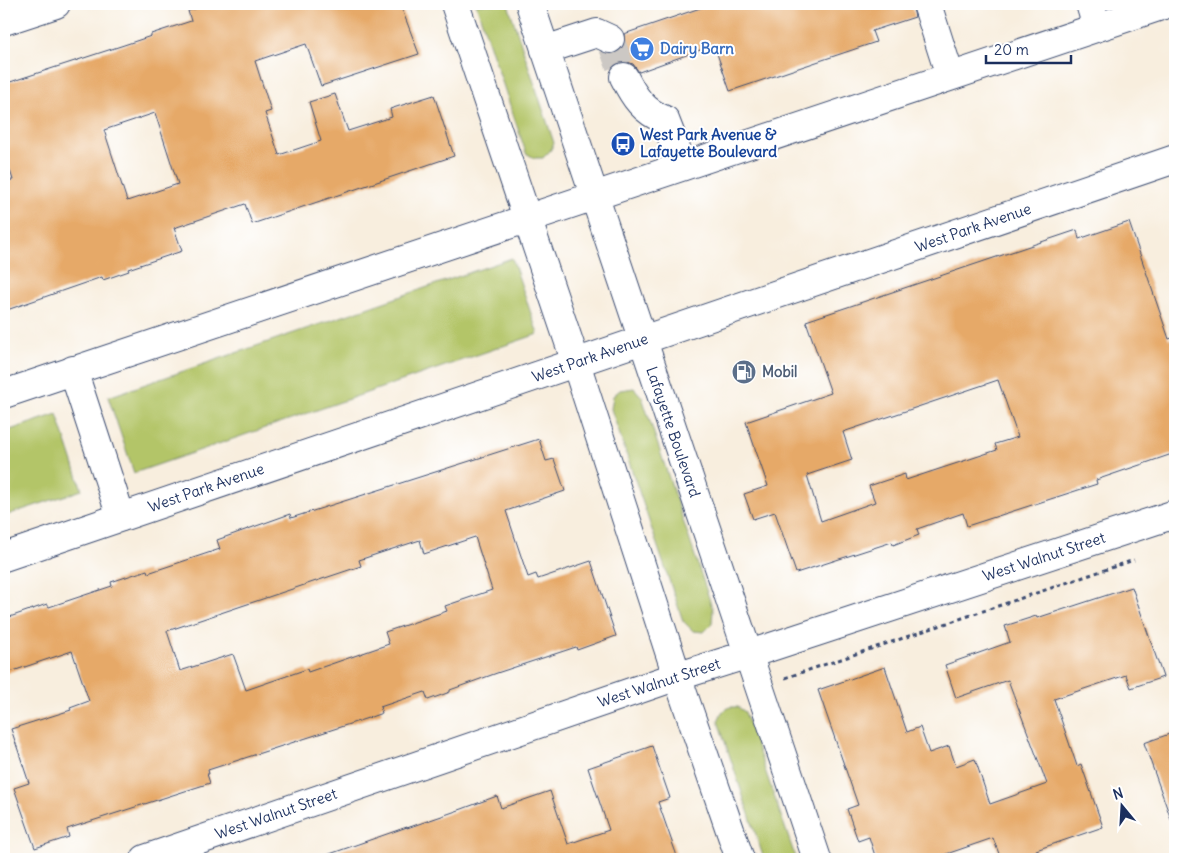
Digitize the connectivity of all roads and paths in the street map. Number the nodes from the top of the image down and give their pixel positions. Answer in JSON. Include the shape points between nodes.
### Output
{"nodes":[{"id":1,"x":56,"y":4,"type":"edge"},
{"id":2,"x":455,"y":4,"type":"edge"},
{"id":3,"x":530,"y":4,"type":"edge"},
{"id":4,"x":927,"y":4,"type":"edge"},
{"id":5,"x":1167,"y":4,"type":"edge"},
{"id":6,"x":1094,"y":15,"type":"edge"},
{"id":7,"x":4,"y":22,"type":"edge"},
{"id":8,"x":610,"y":39,"type":"dead end"},
{"id":9,"x":545,"y":50,"type":"junction"},
{"id":10,"x":950,"y":76,"type":"junction"},
{"id":11,"x":624,"y":77,"type":"tunnel mouth"},
{"id":12,"x":1175,"y":159,"type":"edge"},
{"id":13,"x":683,"y":166,"type":"junction"},
{"id":14,"x":594,"y":196,"type":"junction"},
{"id":15,"x":527,"y":218,"type":"junction"},
{"id":16,"x":642,"y":340,"type":"junction"},
{"id":17,"x":576,"y":363,"type":"junction"},
{"id":18,"x":74,"y":370,"type":"junction"},
{"id":19,"x":4,"y":394,"type":"edge"},
{"id":20,"x":1175,"y":514,"type":"edge"},
{"id":21,"x":121,"y":517,"type":"junction"},
{"id":22,"x":4,"y":556,"type":"edge"},
{"id":23,"x":749,"y":654,"type":"junction"},
{"id":24,"x":676,"y":676,"type":"junction"},
{"id":25,"x":145,"y":859,"type":"edge"},
{"id":26,"x":740,"y":859,"type":"edge"},
{"id":27,"x":817,"y":859,"type":"edge"}],
"edges":[{"from":1,"to":7,"type":"main road"},
{"from":2,"to":15,"type":"main road"},
{"from":3,"to":9,"type":"main road","name":"Lafayette Boulevard"},
{"from":4,"to":10,"type":"main road"},
{"from":5,"to":6,"type":"main road"},
{"from":6,"to":10,"type":"main road"},
{"from":8,"to":9,"type":"main road","via":[[597,33]]},
{"from":9,"to":14,"type":"main road","name":"Lafayette Boulevard"},
{"from":10,"to":13,"type":"main road"},
{"from":11,"to":13,"type":"main road","via":[[633,96],[652,115],[665,120]]},
{"from":12,"to":16,"type":"main road","name":"West Park Avenue"},
{"from":13,"to":14,"type":"main road"},
{"from":14,"to":15,"type":"main road"},
{"from":14,"to":16,"type":"main road","name":"Lafayette Boulevard"},
{"from":15,"to":17,"type":"main road"},
{"from":15,"to":18,"type":"main road"},
{"from":16,"to":17,"type":"main road","name":"West Park Avenue"},
{"from":16,"to":23,"type":"main road","name":"Lafayette Boulevard"},
{"from":17,"to":21,"type":"main road","name":"West Park Avenue"},
{"from":17,"to":24,"type":"main road"},
{"from":18,"to":19,"type":"main road"},
{"from":18,"to":21,"type":"main road"},
{"from":20,"to":23,"type":"main road","name":"West Walnut Street"},
{"from":21,"to":22,"type":"main road","name":"West Park Avenue"},
{"from":23,"to":24,"type":"main road","name":"West Walnut Street"},
{"from":23,"to":27,"type":"main road","name":"Lafayette Boulevard"},
{"from":24,"to":25,"type":"main road","name":"West Walnut Street"},
{"from":24,"to":26,"type":"main road"}]}
